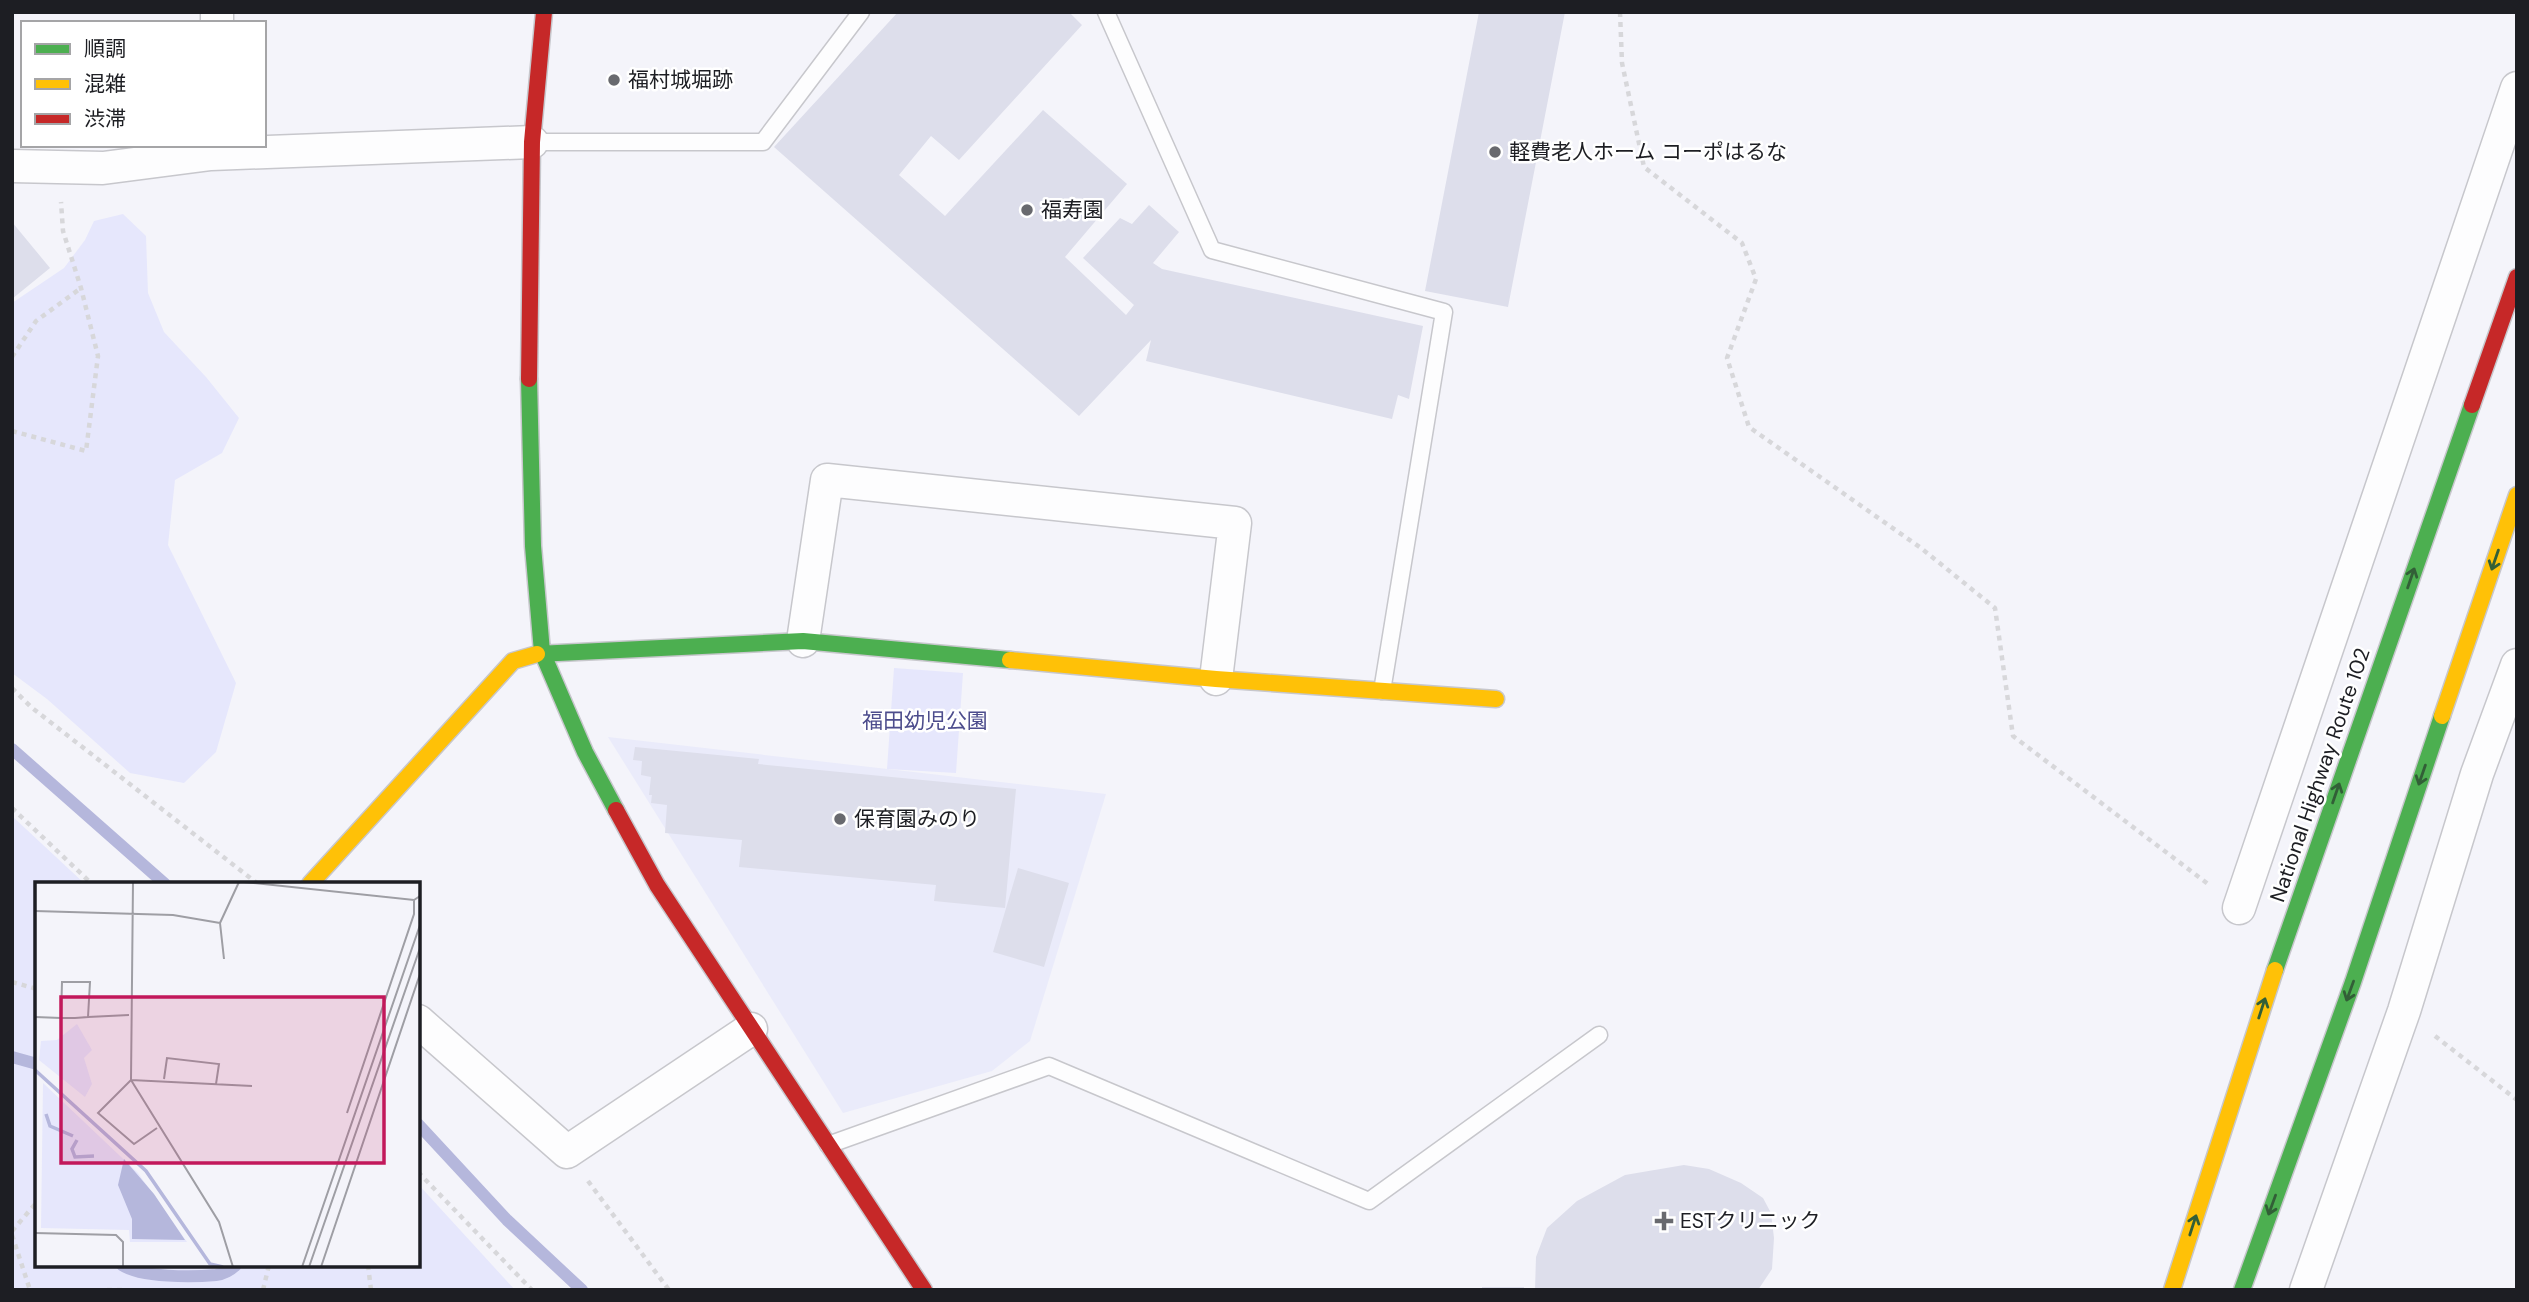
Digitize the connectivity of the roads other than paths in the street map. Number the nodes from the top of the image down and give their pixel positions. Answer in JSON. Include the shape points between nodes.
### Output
{"nodes":[{"id":1,"x":544,"y":12,"type":"edge"},
{"id":2,"x":861,"y":12,"type":"edge"},
{"id":3,"x":1106,"y":12,"type":"edge"},
{"id":4,"x":2517,"y":88,"type":"edge"},
{"id":5,"x":532,"y":142,"type":"junction"},
{"id":6,"x":211,"y":150,"type":"edge"},
{"id":7,"x":12,"y":166,"type":"edge"},
{"id":8,"x":2517,"y":277,"type":"edge"},
{"id":9,"x":2517,"y":495,"type":"edge"},
{"id":10,"x":803,"y":640,"type":"junction"},
{"id":11,"x":542,"y":652,"type":"junction"},
{"id":12,"x":2517,"y":665,"type":"edge"},
{"id":13,"x":1216,"y":679,"type":"junction"},
{"id":14,"x":1382,"y":691,"type":"junction"},
{"id":15,"x":1496,"y":699,"type":"dead end"},
{"id":16,"x":312,"y":882,"type":"edge"},
{"id":17,"x":2239,"y":908,"type":"road end"},
{"id":18,"x":420,"y":1023,"type":"edge"},
{"id":19,"x":751,"y":1029,"type":"junction"},
{"id":20,"x":1599,"y":1035,"type":"dead end"},
{"id":21,"x":828,"y":1145,"type":"junction"},
{"id":22,"x":924,"y":1290,"type":"edge"},
{"id":23,"x":2172,"y":1290,"type":"edge"},
{"id":24,"x":2242,"y":1290,"type":"edge"},
{"id":25,"x":2306,"y":1290,"type":"edge"}],
"edges":[{"from":1,"to":5,"type":"main road"},
{"from":2,"to":5,"type":"lane","via":[[763,142]]},
{"from":3,"to":14,"type":"lane","via":[[1212,250],[1444,312]]},
{"from":4,"to":17,"type":"street"},
{"from":5,"to":6,"type":"street"},
{"from":5,"to":11,"type":"main road","via":[[528,346],[533,546]]},
{"from":6,"to":7,"type":"street","via":[[103,168]]},
{"from":23,"to":8,"type":"main road","name":"National Highway Route 102","one_way":true,"via":[[2284,942]]},
{"from":9,"to":24,"type":"main road","one_way":true,"via":[[2353,982]]},
{"from":10,"to":11,"type":"main road"},
{"from":10,"to":13,"type":"main road"},
{"from":10,"to":13,"type":"street","via":[[827,480],[1236,523]]},
{"from":11,"to":16,"type":"main road","via":[[513,661]]},
{"from":11,"to":19,"type":"main road","via":[[584,752],[650,873]]},
{"from":12,"to":25,"type":"street","via":[[2477,774],[2404,1011]]},
{"from":13,"to":14,"type":"main road"},
{"from":14,"to":15,"type":"main road"},
{"from":18,"to":19,"type":"street","via":[[567,1152]]},
{"from":19,"to":21,"type":"main road"},
{"from":20,"to":21,"type":"lane","via":[[1369,1201],[1049,1066]]},
{"from":21,"to":22,"type":"main road"}]}
